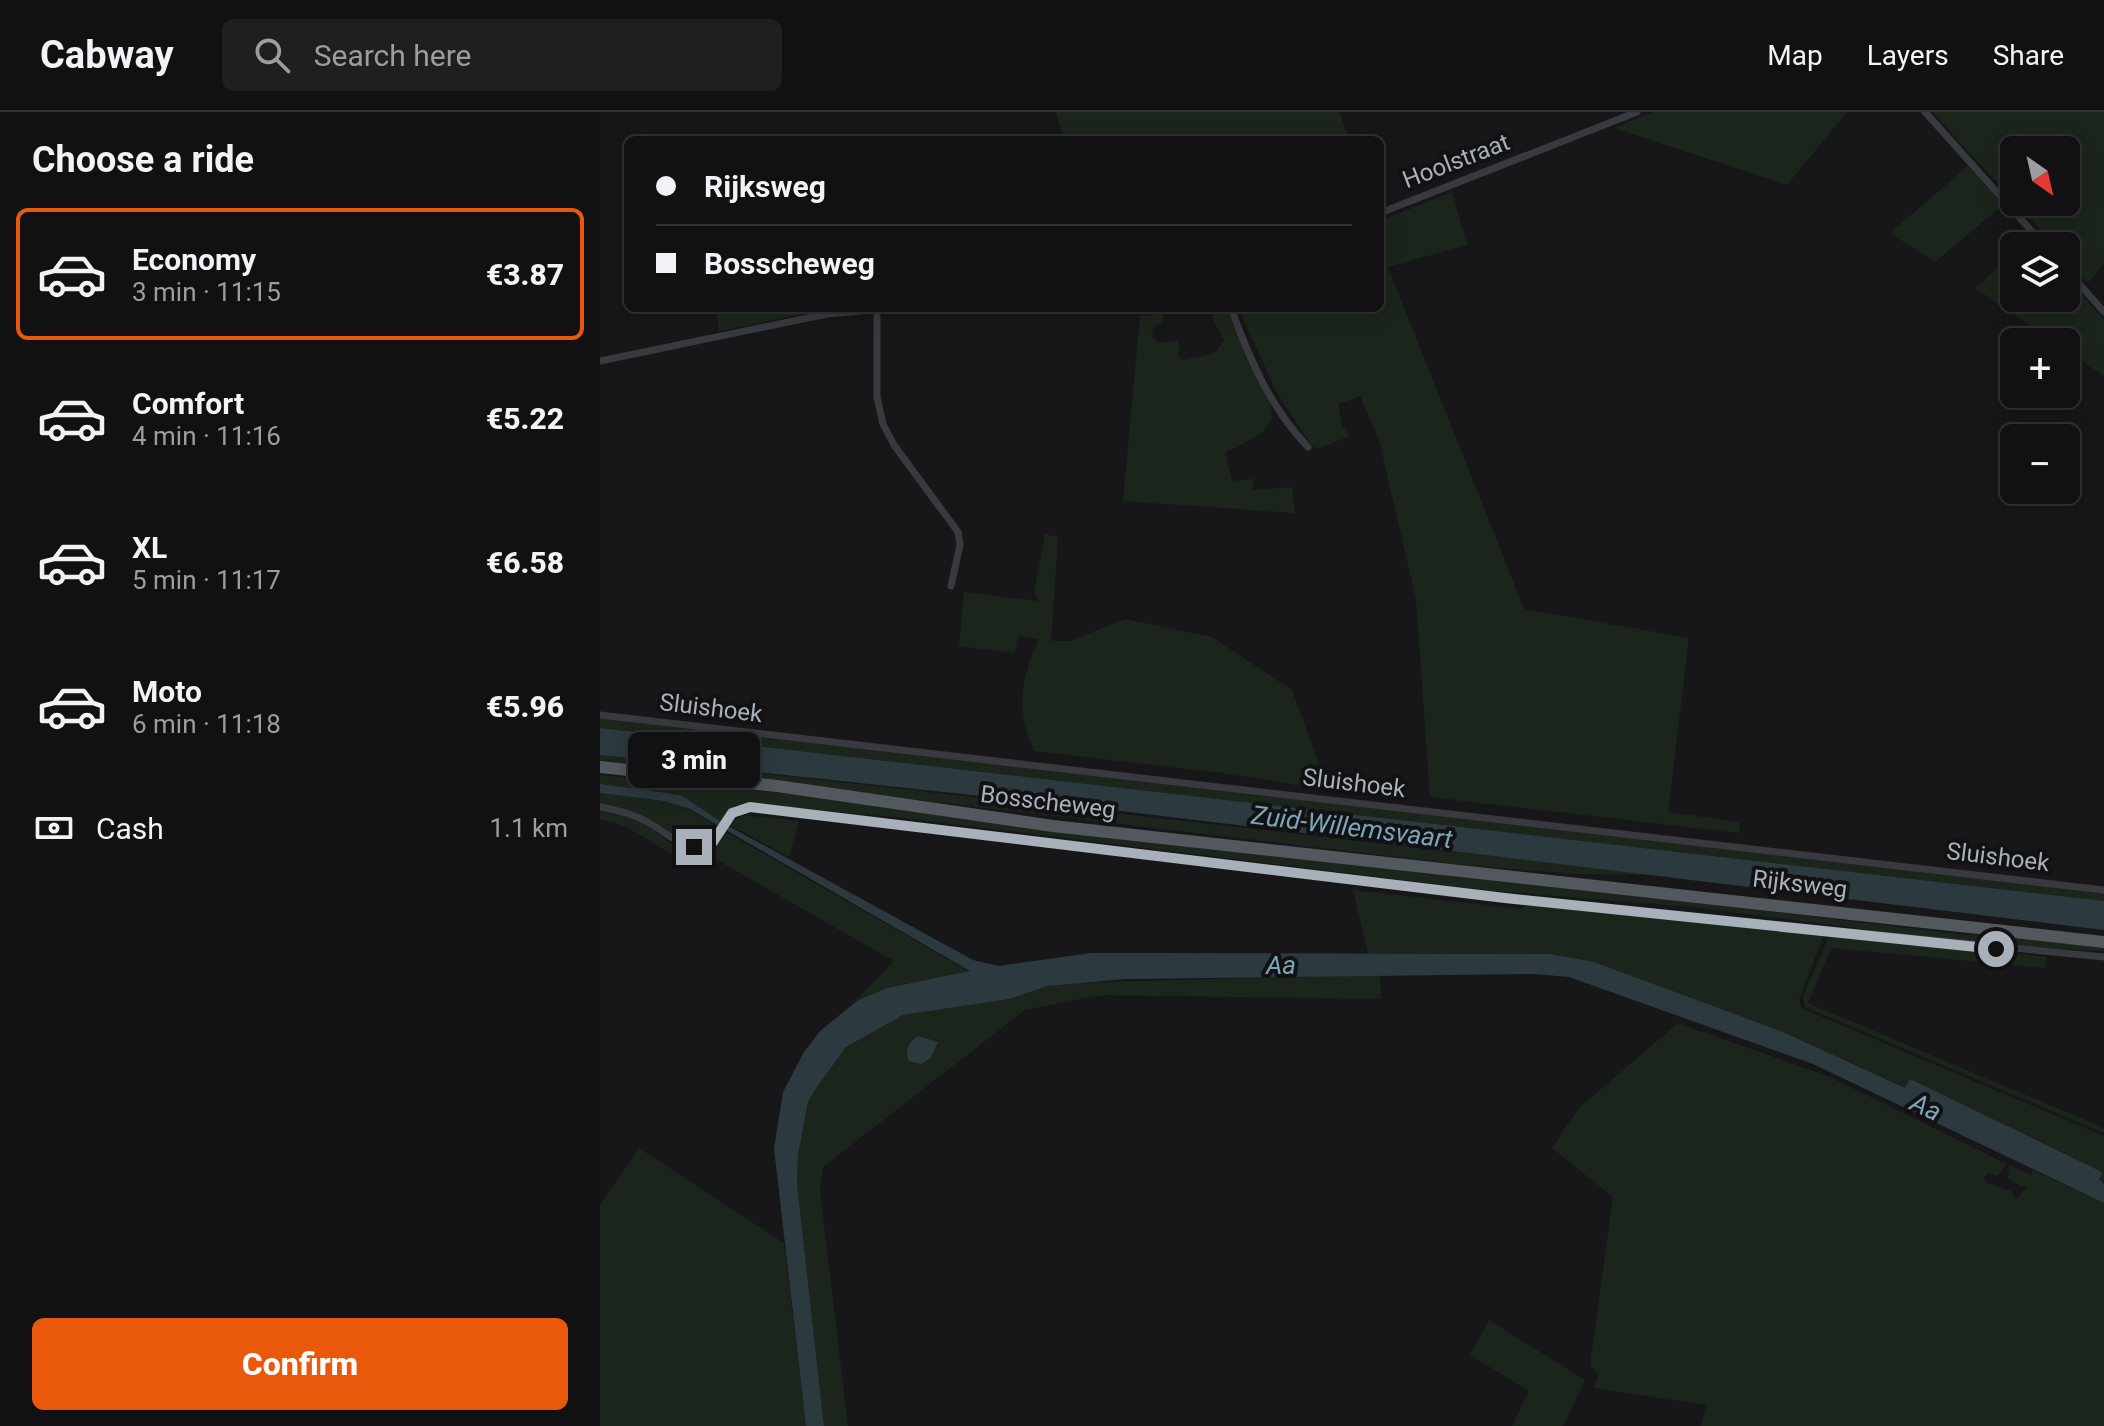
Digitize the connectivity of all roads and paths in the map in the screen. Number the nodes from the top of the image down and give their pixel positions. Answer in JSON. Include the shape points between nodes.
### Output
{"nodes":[{"id":1,"x":1637,"y":112,"type":"edge"},
{"id":2,"x":1925,"y":112,"type":"edge"},
{"id":3,"x":1384,"y":211,"type":"edge"},
{"id":4,"x":2032,"y":232,"type":"edge"},
{"id":5,"x":2080,"y":285,"type":"edge"},
{"id":6,"x":847,"y":312,"type":"edge"},
{"id":7,"x":877,"y":312,"type":"edge"},
{"id":8,"x":1232,"y":312,"type":"edge"},
{"id":9,"x":2104,"y":312,"type":"edge"},
{"id":10,"x":600,"y":361,"type":"edge"},
{"id":11,"x":1308,"y":447,"type":"dead end"},
{"id":12,"x":951,"y":586,"type":"dead end"},
{"id":13,"x":600,"y":715,"type":"edge"},
{"id":14,"x":600,"y":767,"type":"edge"},
{"id":15,"x":600,"y":807,"type":"edge"},
{"id":16,"x":1491,"y":875,"type":"joint"},
{"id":17,"x":2104,"y":890,"type":"edge"},
{"id":18,"x":1505,"y":898,"type":"joint"},
{"id":19,"x":2104,"y":942,"type":"edge"},
{"id":20,"x":2104,"y":957,"type":"edge"}],
"edges":[{"from":1,"to":3,"type":"street","name":"Hoolstraat"},
{"from":2,"to":4,"type":"street"},
{"from":5,"to":9,"type":"street"},
{"from":6,"to":10,"type":"street"},
{"from":7,"to":12,"type":"street","via":[[878,407],[894,445],[958,532]]},
{"from":8,"to":11,"type":"street","via":[[1282,417]]},
{"from":13,"to":17,"type":"street","name":"Sluishoek"},
{"from":14,"to":16,"type":"main road","name":"Bosscheweg"},
{"from":15,"to":18,"type":"street","name":"Bosscheweg","via":[[649,822],[683,846],[713,842],[738,809],[750,807]]},
{"from":16,"to":19,"type":"main road","name":"Rijksweg"},
{"from":18,"to":20,"type":"street","name":"Rijksweg"}]}
